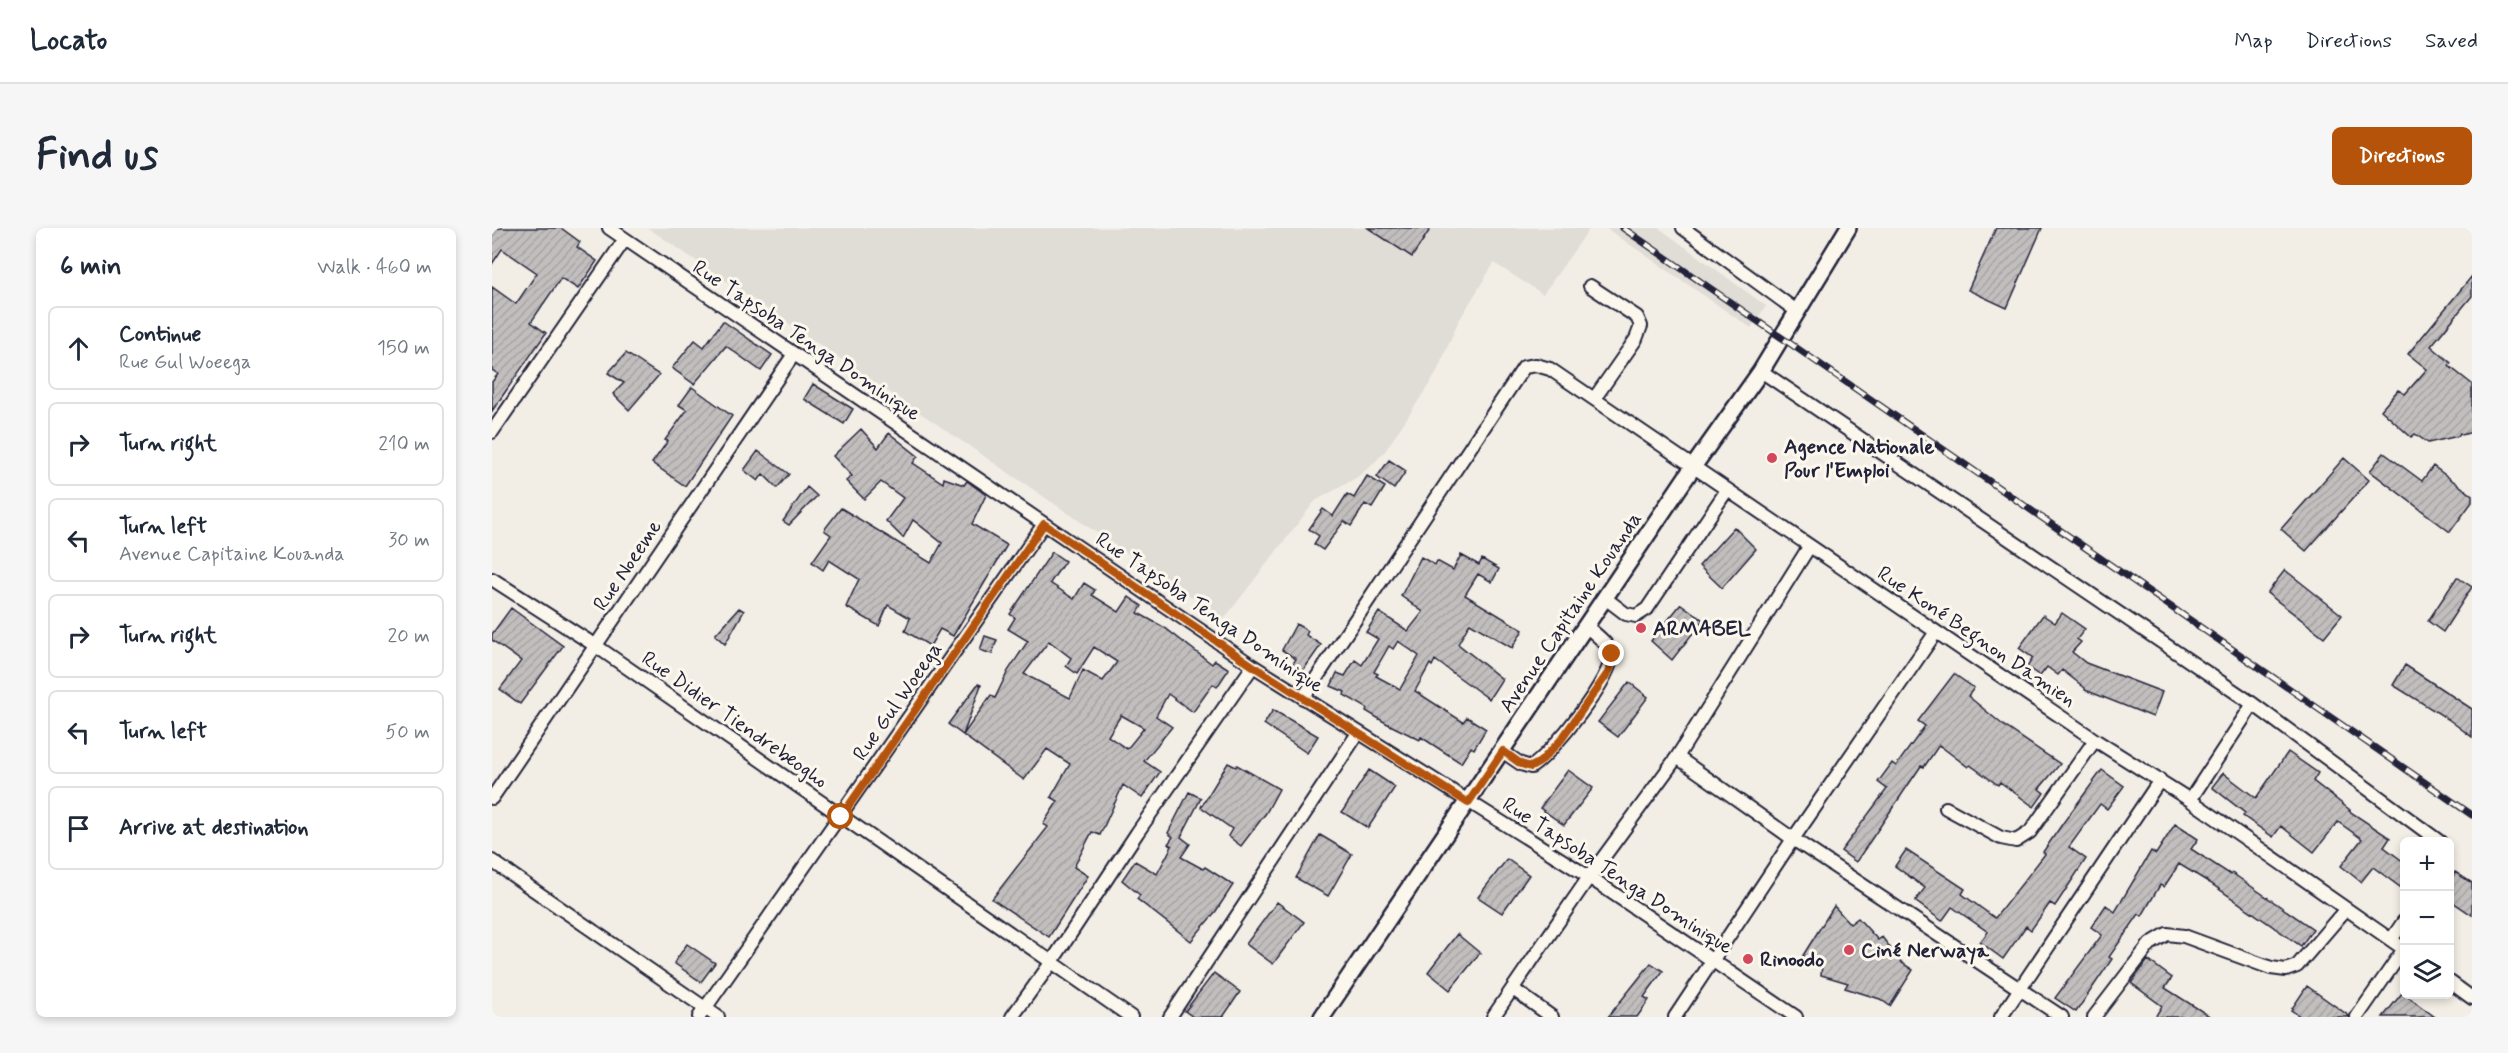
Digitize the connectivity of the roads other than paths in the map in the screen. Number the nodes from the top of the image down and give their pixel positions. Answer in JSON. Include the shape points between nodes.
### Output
{"nodes":[{"id":1,"x":609,"y":228,"type":"edge"},
{"id":2,"x":1683,"y":228,"type":"edge"},
{"id":3,"x":1848,"y":228,"type":"edge"},
{"id":4,"x":625,"y":238,"type":"junction"},
{"id":5,"x":1590,"y":286,"type":"dead end"},
{"id":6,"x":1798,"y":312,"type":"junction"},
{"id":7,"x":794,"y":354,"type":"junction"},
{"id":8,"x":1761,"y":370,"type":"junction"},
{"id":9,"x":1594,"y":399,"type":"junction"},
{"id":10,"x":492,"y":432,"type":"edge"},
{"id":11,"x":1693,"y":466,"type":"junction"},
{"id":12,"x":1727,"y":490,"type":"junction"},
{"id":13,"x":1044,"y":524,"type":"junction"},
{"id":14,"x":1809,"y":547,"type":"junction"},
{"id":15,"x":492,"y":579,"type":"edge"},
{"id":16,"x":1605,"y":598,"type":"junction"},
{"id":17,"x":1587,"y":626,"type":"junction"},
{"id":18,"x":1936,"y":632,"type":"junction"},
{"id":19,"x":596,"y":646,"type":"junction"},
{"id":20,"x":1253,"y":666,"type":"junction"},
{"id":21,"x":1303,"y":698,"type":"junction"},
{"id":22,"x":2253,"y":704,"type":"junction"},
{"id":23,"x":1358,"y":733,"type":"junction"},
{"id":24,"x":2095,"y":740,"type":"junction"},
{"id":25,"x":1503,"y":751,"type":"junction"},
{"id":26,"x":1677,"y":758,"type":"junction"},
{"id":27,"x":2160,"y":780,"type":"junction"},
{"id":28,"x":492,"y":798,"type":"edge"},
{"id":29,"x":2190,"y":800,"type":"junction"},
{"id":30,"x":1468,"y":803,"type":"junction"},
{"id":31,"x":1946,"y":808,"type":"dead end"},
{"id":32,"x":841,"y":817,"type":"junction"},
{"id":33,"x":2433,"y":837,"type":"edge"},
{"id":34,"x":1793,"y":839,"type":"junction"},
{"id":35,"x":492,"y":861,"type":"edge"},
{"id":36,"x":1589,"y":878,"type":"junction"},
{"id":37,"x":2346,"y":909,"type":"junction"},
{"id":38,"x":2400,"y":927,"type":"edge"},
{"id":39,"x":2391,"y":940,"type":"junction"},
{"id":40,"x":2400,"y":946,"type":"edge"},
{"id":41,"x":2400,"y":955,"type":"edge"},
{"id":42,"x":1713,"y":959,"type":"junction"},
{"id":43,"x":1051,"y":963,"type":"junction"},
{"id":44,"x":2454,"y":985,"type":"edge"},
{"id":45,"x":1513,"y":989,"type":"junction"},
{"id":46,"x":2020,"y":989,"type":"junction"},
{"id":47,"x":2472,"y":998,"type":"edge"},
{"id":48,"x":702,"y":1012,"type":"edge"},
{"id":49,"x":718,"y":1017,"type":"edge"},
{"id":50,"x":1012,"y":1017,"type":"edge"},
{"id":51,"x":1131,"y":1017,"type":"edge"},
{"id":52,"x":1170,"y":1017,"type":"edge"},
{"id":53,"x":1322,"y":1017,"type":"edge"},
{"id":54,"x":1493,"y":1017,"type":"edge"},
{"id":55,"x":1552,"y":1017,"type":"edge"},
{"id":56,"x":1675,"y":1017,"type":"edge"},
{"id":57,"x":1796,"y":1017,"type":"edge"},
{"id":58,"x":2001,"y":1017,"type":"edge"},
{"id":59,"x":2062,"y":1017,"type":"edge"},
{"id":60,"x":2094,"y":1017,"type":"edge"},
{"id":61,"x":2357,"y":1017,"type":"edge"}],
"edges":[{"from":1,"to":4,"type":"street","name":"Rue Tapsoba Tenga Dominique"},
{"from":2,"to":6,"type":"street"},
{"from":3,"to":6,"type":"street","name":"Avenue Capitaine Kouanda"},
{"from":4,"to":7,"type":"street","name":"Rue Tapsoba Tenga Dominique"},
{"from":4,"to":10,"type":"street"},
{"from":5,"to":9,"type":"street","via":[[1637,317],[1641,326]]},
{"from":6,"to":8,"type":"street","name":"Avenue Capitaine Kouanda"},
{"from":7,"to":13,"type":"street","name":"Rue Tapsoba Tenga Dominique"},
{"from":7,"to":19,"type":"street","name":"Rue Noeeme"},
{"from":8,"to":11,"type":"street","name":"Avenue Capitaine Kouanda"},
{"from":8,"to":22,"type":"street"},
{"from":9,"to":11,"type":"street","name":"Rue Koné Begnon Damien"},
{"from":9,"to":21,"type":"street","name":"Rue Koné Begnon Damien","via":[[1550,369],[1524,367]]},
{"from":11,"to":12,"type":"street","name":"Rue Koné Begnon Damien"},
{"from":11,"to":16,"type":"street","name":"Avenue Capitaine Kouanda"},
{"from":12,"to":14,"type":"street","name":"Rue Koné Begnon Damien"},
{"from":12,"to":16,"type":"street","via":[[1647,609],[1636,615],[1626,614]]},
{"from":13,"to":20,"type":"street","name":"Rue Tapsoba Tenga Dominique"},
{"from":13,"to":32,"type":"street","name":"Rue Gul Woeega"},
{"from":14,"to":18,"type":"street","name":"Rue Koné Begnon Damien"},
{"from":14,"to":26,"type":"street"},
{"from":15,"to":19,"type":"street","name":"Rue Didier Tiendrebeogho"},
{"from":16,"to":17,"type":"street","name":"Avenue Capitaine Kouanda"},
{"from":17,"to":25,"type":"street","name":"Avenue Capitaine Kouanda"},
{"from":17,"to":25,"type":"street","via":[[1612,654],[1610,670],[1561,740],[1540,762],[1531,767]]},
{"from":18,"to":24,"type":"street","name":"Rue Koné Begnon Damien"},
{"from":18,"to":34,"type":"street"},
{"from":19,"to":28,"type":"street","name":"Rue Noeeme"},
{"from":19,"to":32,"type":"street","name":"Rue Didier Tiendrebeogho"},
{"from":20,"to":21,"type":"street","name":"Rue Tapsoba Tenga Dominique"},
{"from":20,"to":43,"type":"street"},
{"from":21,"to":23,"type":"street","name":"Rue Tapsoba Tenga Dominique"},
{"from":22,"to":29,"type":"street"},
{"from":22,"to":33,"type":"street"},
{"from":23,"to":30,"type":"street","name":"Rue Tapsoba Tenga Dominique"},
{"from":23,"to":52,"type":"street"},
{"from":24,"to":27,"type":"street","name":"Rue Koné Begnon Damien"},
{"from":24,"to":31,"type":"street","via":[[2030,832],[2016,841],[2001,838]]},
{"from":25,"to":30,"type":"street","name":"Avenue Capitaine Kouanda"},
{"from":26,"to":34,"type":"street"},
{"from":26,"to":36,"type":"street"},
{"from":27,"to":29,"type":"street","name":"Rue Koné Begnon Damien"},
{"from":27,"to":46,"type":"street"},
{"from":29,"to":37,"type":"street","name":"Rue Koné Begnon Damien"},
{"from":30,"to":36,"type":"street","name":"Rue Tapsoba Tenga Dominique"},
{"from":30,"to":53,"type":"street","name":"Avenue Capitaine Kouanda"},
{"from":32,"to":43,"type":"street","name":"Rue Didier Tiendrebeogho"},
{"from":32,"to":48,"type":"street","name":"Rue Gul Woeega"},
{"from":34,"to":42,"type":"street"},
{"from":34,"to":46,"type":"street"},
{"from":35,"to":48,"type":"street"},
{"from":36,"to":42,"type":"street","name":"Rue Tapsoba Tenga Dominique"},
{"from":36,"to":45,"type":"street"},
{"from":37,"to":39,"type":"street","name":"Rue Koné Begnon Damien"},
{"from":37,"to":60,"type":"street","via":[[2297,966],[2286,970],[2184,936],[2167,934],[2150,944]]},
{"from":38,"to":39,"type":"street"},
{"from":39,"to":40,"type":"street","name":"Rue Koné Begnon Damien"},
{"from":41,"to":61,"type":"street"},
{"from":42,"to":56,"type":"street"},
{"from":42,"to":57,"type":"street","name":"Rue Tapsoba Tenga Dominique"},
{"from":43,"to":50,"type":"street"},
{"from":43,"to":51,"type":"street","name":"Rue Didier Tiendrebeogho"},
{"from":44,"to":47,"type":"street"},
{"from":45,"to":54,"type":"street"},
{"from":45,"to":55,"type":"street"},
{"from":46,"to":58,"type":"street"},
{"from":46,"to":59,"type":"street"},
{"from":48,"to":49,"type":"street"}]}
